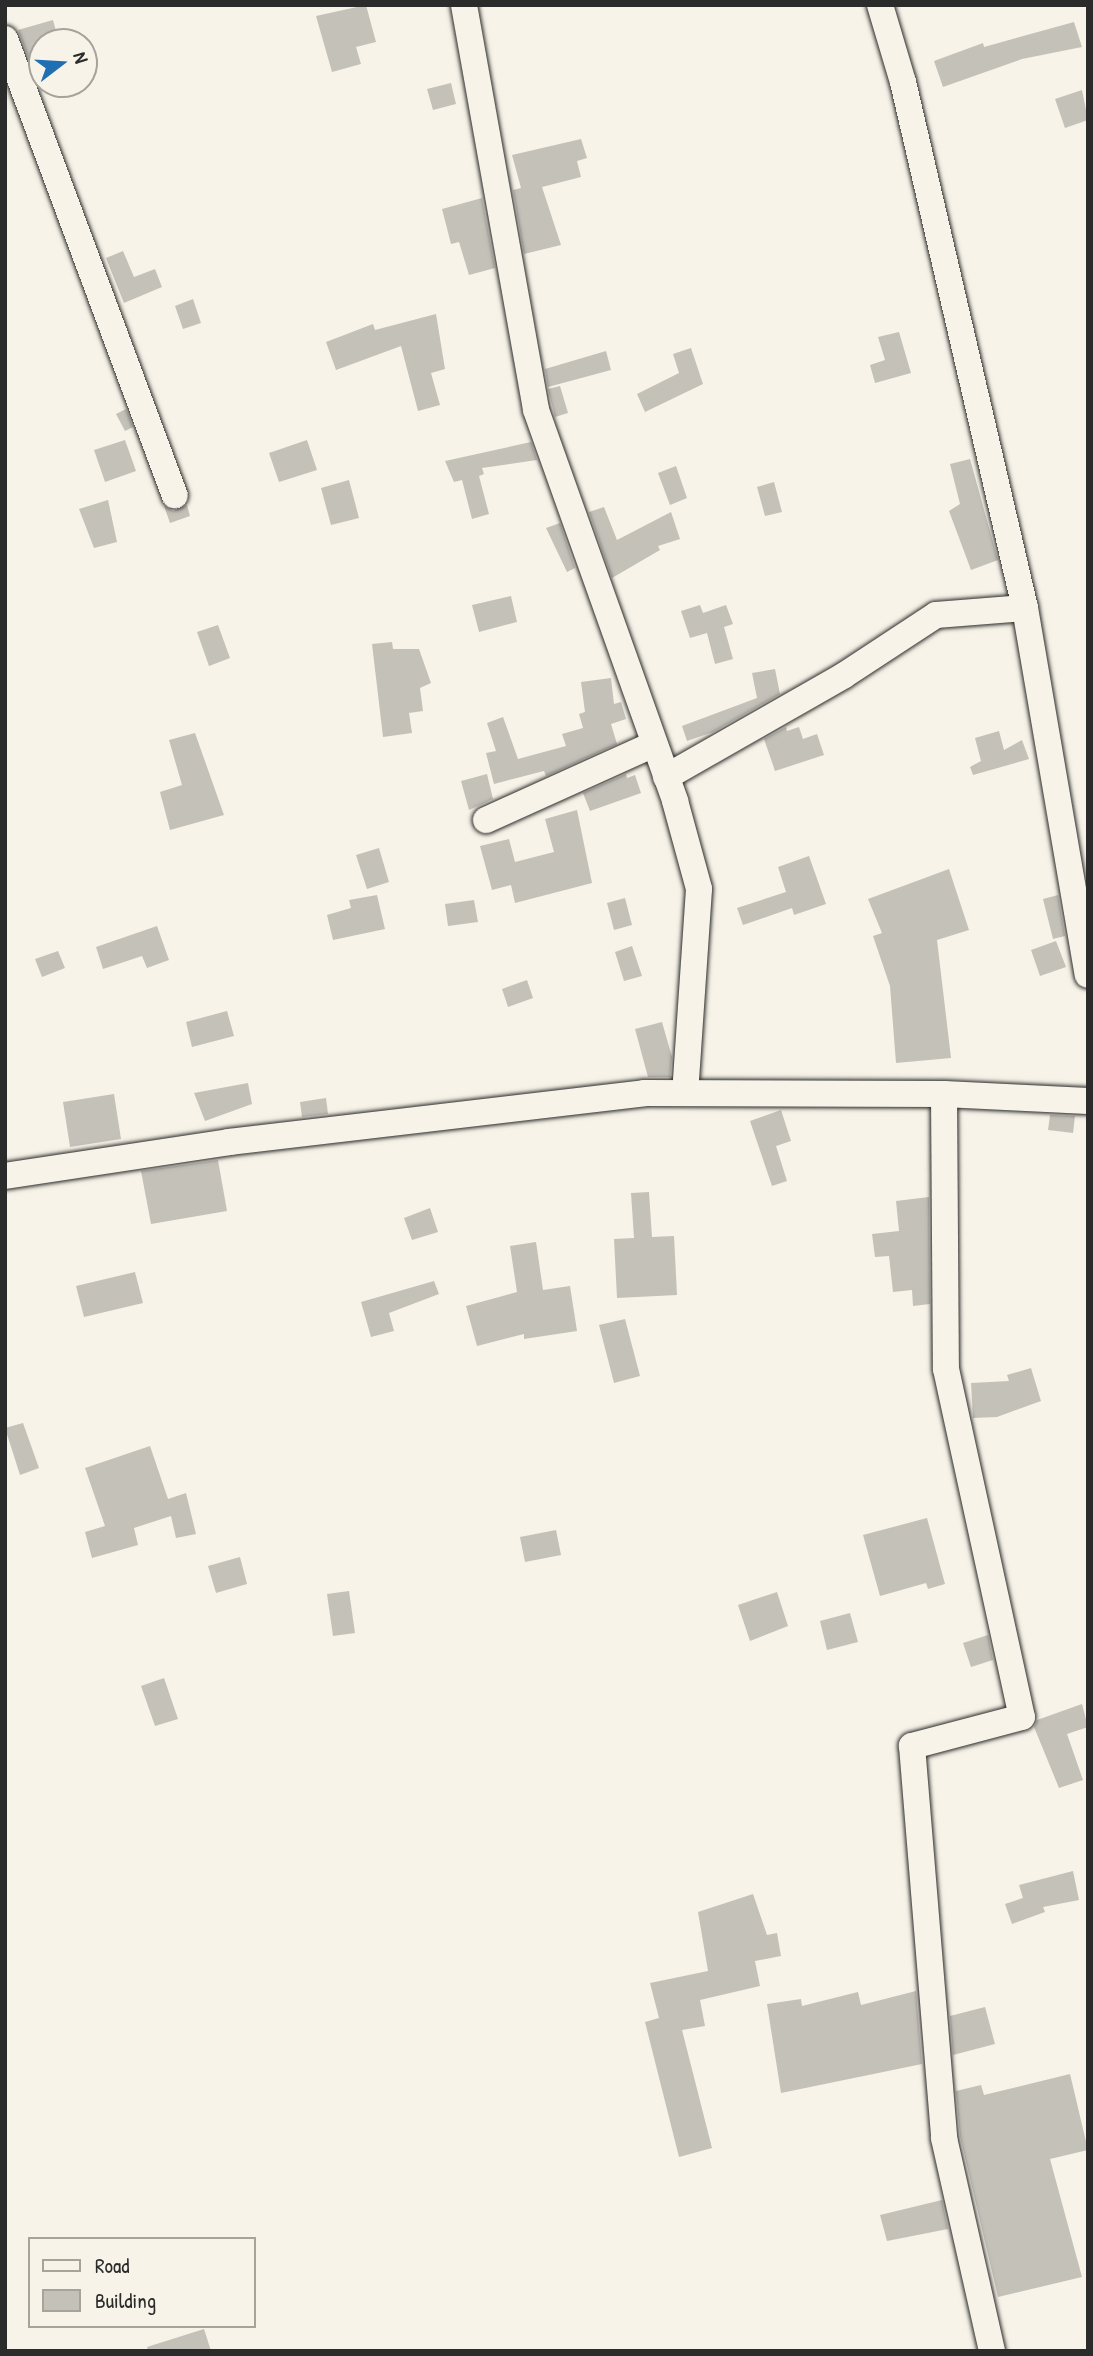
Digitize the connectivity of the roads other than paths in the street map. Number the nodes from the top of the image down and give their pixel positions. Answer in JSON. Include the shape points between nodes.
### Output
{"nodes":[{"id":1,"x":464,"y":5,"type":"edge"},
{"id":2,"x":880,"y":5,"type":"edge"},
{"id":3,"x":5,"y":39,"type":"edge"},
{"id":4,"x":175,"y":495,"type":"dead end"},
{"id":5,"x":1025,"y":608,"type":"junction"},
{"id":6,"x":654,"y":744,"type":"junction"},
{"id":7,"x":666,"y":777,"type":"junction"},
{"id":8,"x":486,"y":820,"type":"dead end"},
{"id":9,"x":1088,"y":975,"type":"edge"},
{"id":10,"x":685,"y":1092,"type":"junction"},
{"id":11,"x":944,"y":1094,"type":"junction"},
{"id":12,"x":1088,"y":1101,"type":"edge"},
{"id":13,"x":5,"y":1176,"type":"edge"},
{"id":14,"x":992,"y":2351,"type":"edge"}],
"edges":[{"from":1,"to":6,"type":"street","via":[[536,410]]},
{"from":2,"to":5,"type":"street","via":[[903,82]]},
{"from":3,"to":4,"type":"street","via":[[124,348]]},
{"from":5,"to":7,"type":"street","via":[[936,615],[844,676]]},
{"from":5,"to":9,"type":"street"},
{"from":6,"to":7,"type":"street"},
{"from":6,"to":8,"type":"street"},
{"from":7,"to":10,"type":"street","via":[[699,889]]},
{"from":10,"to":11,"type":"street"},
{"from":10,"to":13,"type":"street","via":[[229,1142]]},
{"from":11,"to":12,"type":"street"},
{"from":11,"to":14,"type":"street","via":[[946,1369],[1022,1717],[912,1746],[944,2138]]}]}
